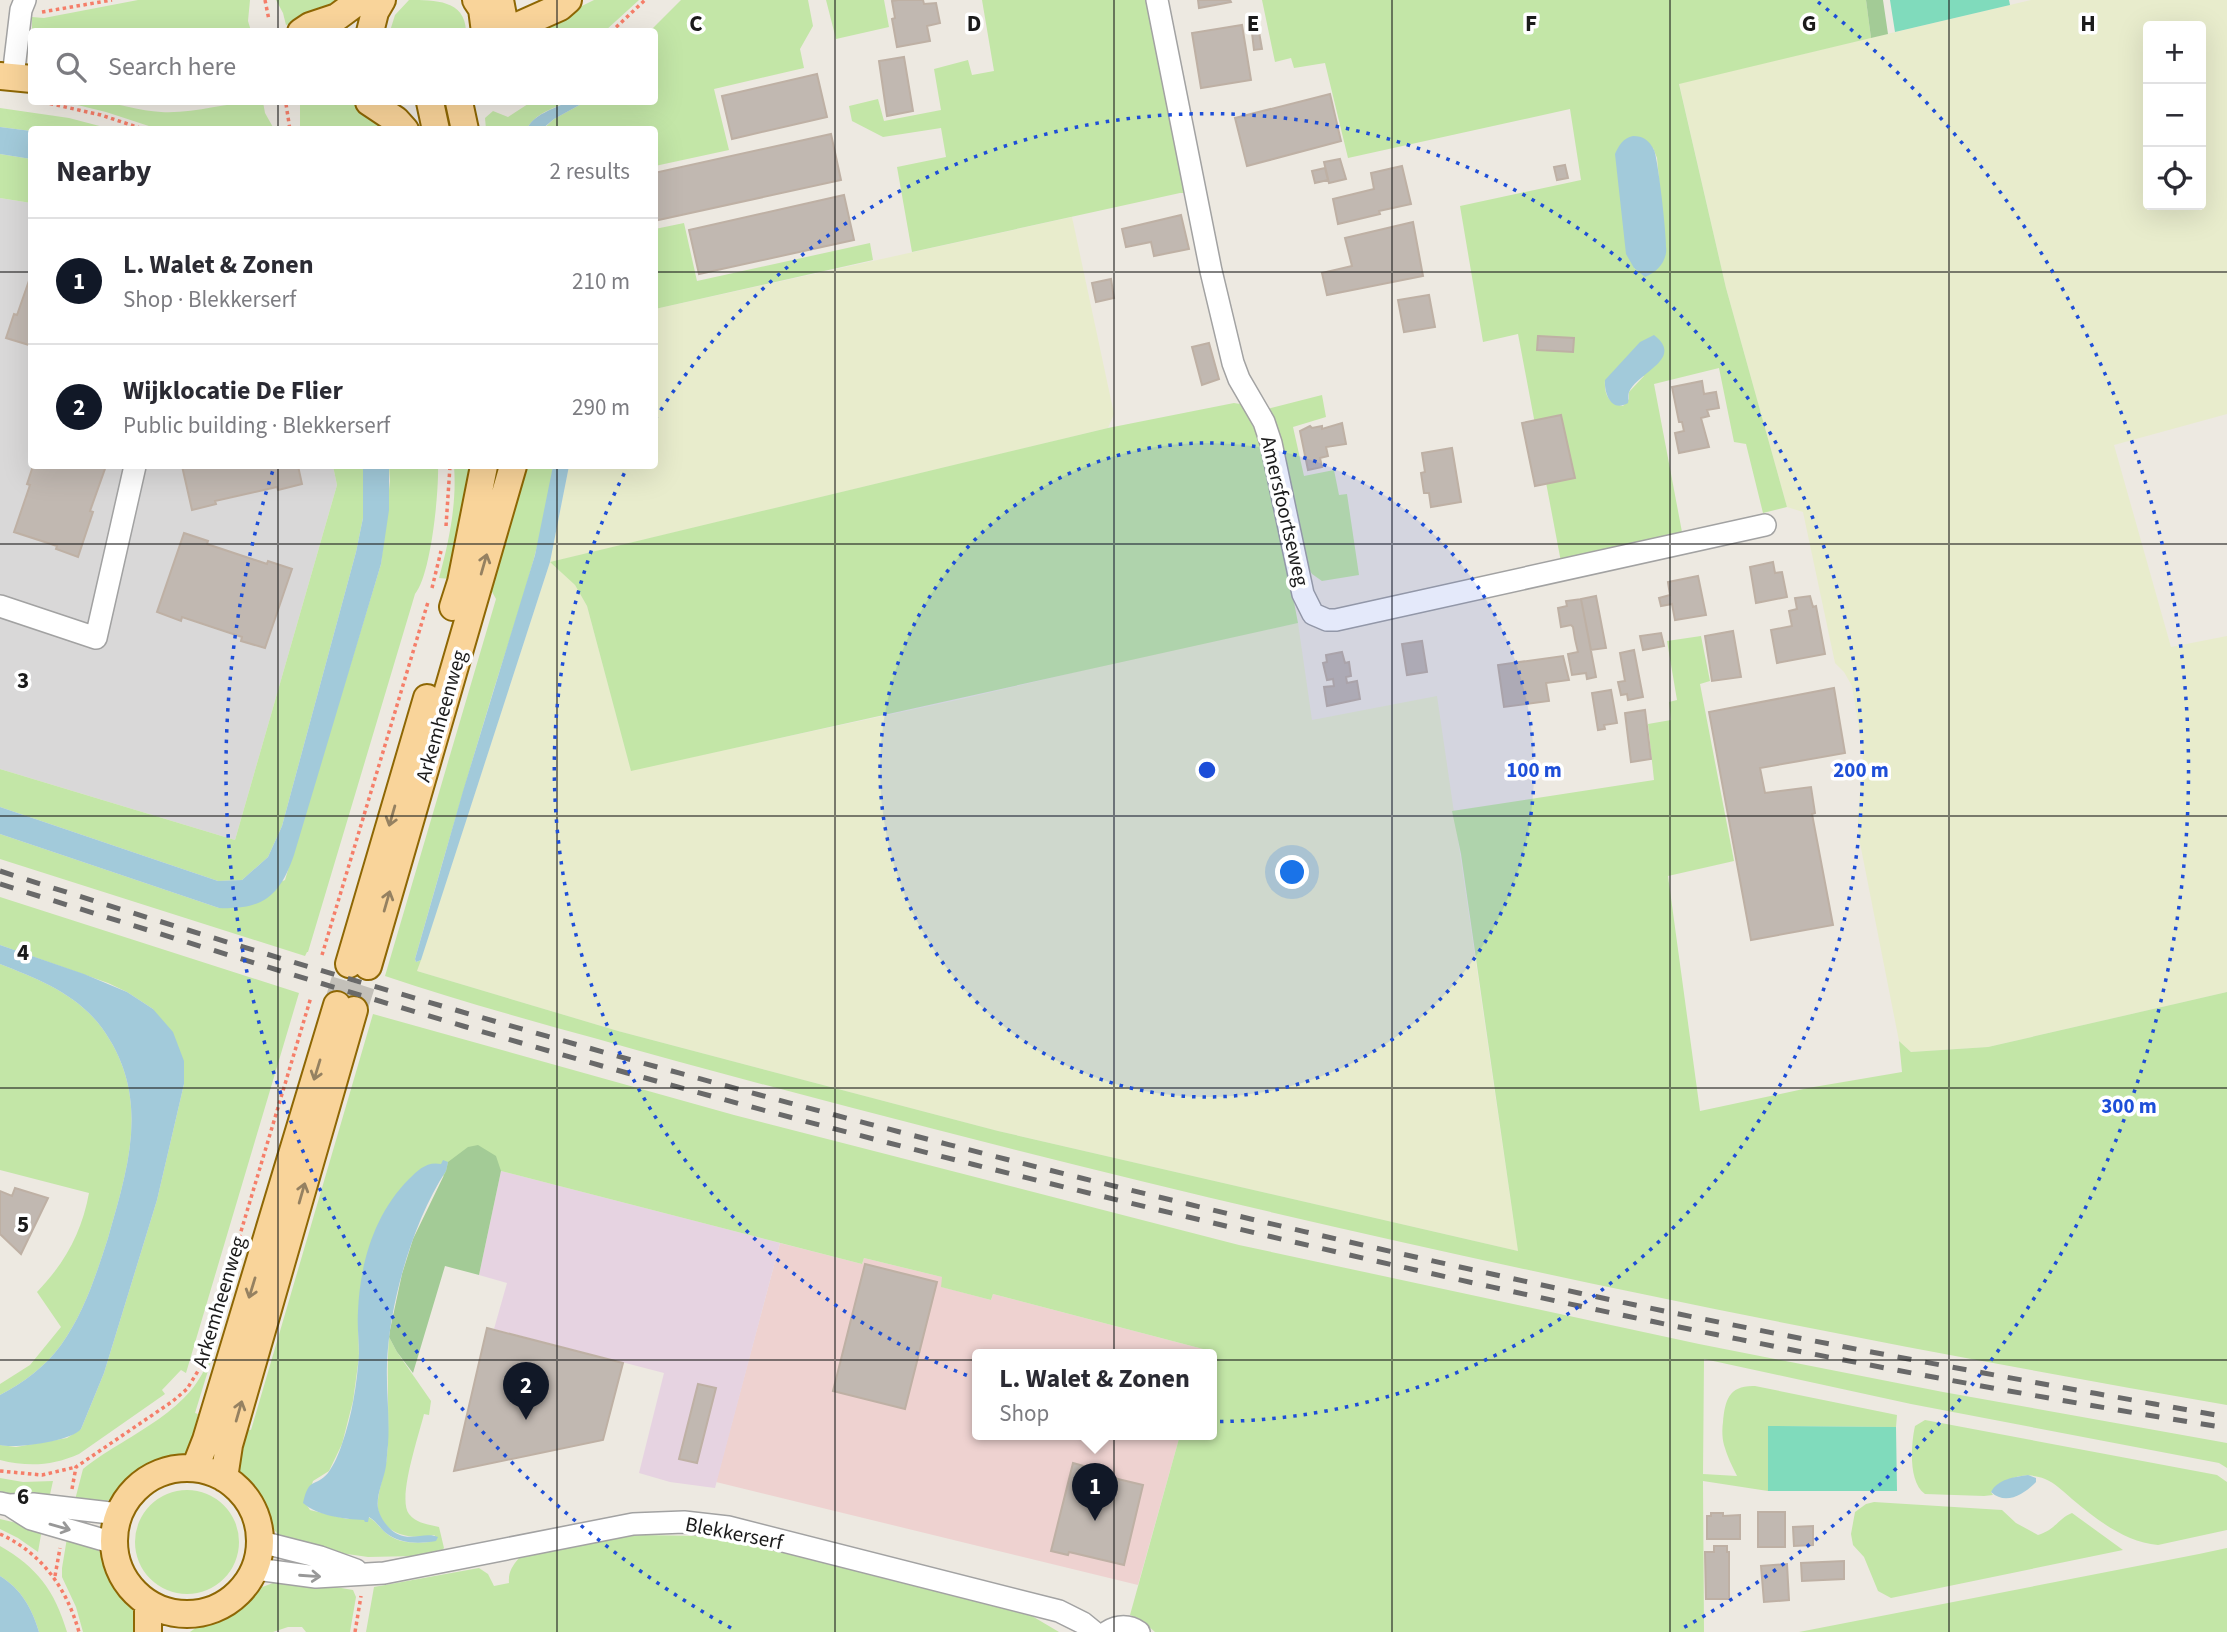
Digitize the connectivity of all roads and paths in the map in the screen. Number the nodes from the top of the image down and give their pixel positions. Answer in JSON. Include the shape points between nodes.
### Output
{"nodes":[{"id":1,"x":112,"y":0,"type":"edge"},
{"id":2,"x":265,"y":0,"type":"edge"},
{"id":3,"x":488,"y":0,"type":"edge"},
{"id":4,"x":568,"y":0,"type":"edge"},
{"id":5,"x":645,"y":0,"type":"edge"},
{"id":6,"x":1157,"y":0,"type":"edge"},
{"id":7,"x":23,"y":5,"type":"edge"},
{"id":8,"x":366,"y":15,"type":"edge"},
{"id":9,"x":269,"y":20,"type":"dead end"},
{"id":10,"x":307,"y":28,"type":"edge"},
{"id":11,"x":485,"y":28,"type":"edge"},
{"id":12,"x":504,"y":28,"type":"edge"},
{"id":13,"x":513,"y":28,"type":"edge"},
{"id":14,"x":615,"y":28,"type":"edge"},
{"id":15,"x":15,"y":69,"type":"edge"},
{"id":16,"x":57,"y":105,"type":"edge"},
{"id":17,"x":286,"y":105,"type":"edge"},
{"id":18,"x":374,"y":105,"type":"edge"},
{"id":19,"x":431,"y":105,"type":"edge"},
{"id":20,"x":460,"y":105,"type":"edge"},
{"id":21,"x":475,"y":105,"type":"edge"},
{"id":22,"x":134,"y":126,"type":"edge"},
{"id":23,"x":289,"y":126,"type":"edge"},
{"id":24,"x":401,"y":126,"type":"edge"},
{"id":25,"x":435,"y":126,"type":"edge"},
{"id":26,"x":464,"y":126,"type":"edge"},
{"id":27,"x":478,"y":126,"type":"edge"},
{"id":28,"x":134,"y":469,"type":"edge"},
{"id":29,"x":450,"y":469,"type":"edge"},
{"id":30,"x":483,"y":469,"type":"edge"},
{"id":31,"x":512,"y":469,"type":"edge"},
{"id":32,"x":1765,"y":525,"type":"dead end"},
{"id":33,"x":445,"y":528,"type":"dead end"},
{"id":34,"x":443,"y":540,"type":"dead end"},
{"id":35,"x":0,"y":606,"type":"edge"},
{"id":36,"x":322,"y":955,"type":"dead end"},
{"id":37,"x":311,"y":998,"type":"dead end"},
{"id":38,"x":219,"y":1305,"type":"dead end"},
{"id":39,"x":204,"y":1358,"type":"dead end"},
{"id":40,"x":76,"y":1467,"type":"junction"},
{"id":41,"x":194,"y":1468,"type":"junction"},
{"id":42,"x":0,"y":1471,"type":"edge"},
{"id":43,"x":225,"y":1478,"type":"junction"},
{"id":44,"x":4,"y":1504,"type":"edge"},
{"id":45,"x":119,"y":1514,"type":"junction"},
{"id":46,"x":66,"y":1519,"type":"junction"},
{"id":47,"x":0,"y":1534,"type":"edge"},
{"id":48,"x":261,"y":1542,"type":"junction"},
{"id":49,"x":114,"y":1543,"type":"junction"},
{"id":50,"x":256,"y":1569,"type":"junction"},
{"id":51,"x":365,"y":1573,"type":"junction"},
{"id":52,"x":55,"y":1576,"type":"junction"},
{"id":53,"x":148,"y":1604,"type":"junction"},
{"id":54,"x":179,"y":1623,"type":"edge"},
{"id":55,"x":79,"y":1632,"type":"edge"},
{"id":56,"x":148,"y":1632,"type":"edge"},
{"id":57,"x":355,"y":1632,"type":"edge"},
{"id":58,"x":1094,"y":1632,"type":"edge"},
{"id":59,"x":1107,"y":1632,"type":"edge"},
{"id":60,"x":1139,"y":1632,"type":"edge"}],
"edges":[{"from":1,"to":7,"type":"path","via":[[50,12]]},
{"from":2,"to":9,"type":"path"},
{"from":3,"to":11,"type":"main road"},
{"from":3,"to":12,"type":"main road"},
{"from":4,"to":13,"type":"main road"},
{"from":5,"to":14,"type":"path"},
{"from":6,"to":32,"type":"street","name":"Amersfoortseweg","via":[[1233,363],[1271,443],[1303,594],[1312,614],[1336,620]]},
{"from":7,"to":15,"type":"street"},
{"from":8,"to":10,"type":"main road","via":[[337,17]]},
{"from":16,"to":22,"type":"path"},
{"from":17,"to":23,"type":"path"},
{"from":18,"to":24,"type":"main road"},
{"from":19,"to":25,"type":"main road"},
{"from":20,"to":26,"type":"main road"},
{"from":21,"to":27,"type":"main road"},
{"from":28,"to":35,"type":"street","via":[[96,638]]},
{"from":29,"to":33,"type":"path"},
{"from":30,"to":31,"type":"main road","name":"Arkemheenweg","one_way":true,"via":[[461,582],[359,965]]},
{"from":34,"to":36,"type":"path"},
{"from":37,"to":38,"type":"path","name":"Arkemheenweg"},
{"from":39,"to":40,"type":"path","name":"Arkemheenweg","via":[[194,1380],[178,1397]]},
{"from":40,"to":42,"type":"path","via":[[43,1475]]},
{"from":40,"to":46,"type":"path"},
{"from":41,"to":43,"type":"main road"},
{"from":43,"to":41,"type":"main road","name":"Arkemheenweg","one_way":true,"via":[[229,1445],[346,1007]]},
{"from":41,"to":45,"type":"main road","via":[[157,1474],[141,1484]]},
{"from":43,"to":48,"type":"main road","via":[[255,1512]]},
{"from":44,"to":46,"type":"street","via":[[33,1504]]},
{"from":45,"to":46,"type":"street"},
{"from":45,"to":49,"type":"main road"},
{"from":46,"to":49,"type":"street","one_way":true},
{"from":46,"to":52,"type":"path"},
{"from":47,"to":52,"type":"path"},
{"from":48,"to":50,"type":"main road"},
{"from":48,"to":51,"type":"street","name":"Blekkerserf"},
{"from":49,"to":53,"type":"main road","via":[[123,1577]]},
{"from":50,"to":51,"type":"street","name":"Blekkerserf","one_way":true,"via":[[316,1577]]},
{"from":50,"to":54,"type":"main road","via":[[234,1599]]},
{"from":51,"to":57,"type":"path"},
{"from":51,"to":58,"type":"street","name":"Blekkerserf","via":[[396,1571],[633,1524],[684,1522],[728,1527],[1059,1611]]},
{"from":52,"to":55,"type":"path"},
{"from":53,"to":54,"type":"main road"},
{"from":53,"to":56,"type":"main road"},
{"from":59,"to":60,"type":"street","via":[[1120,1626]]}]}
